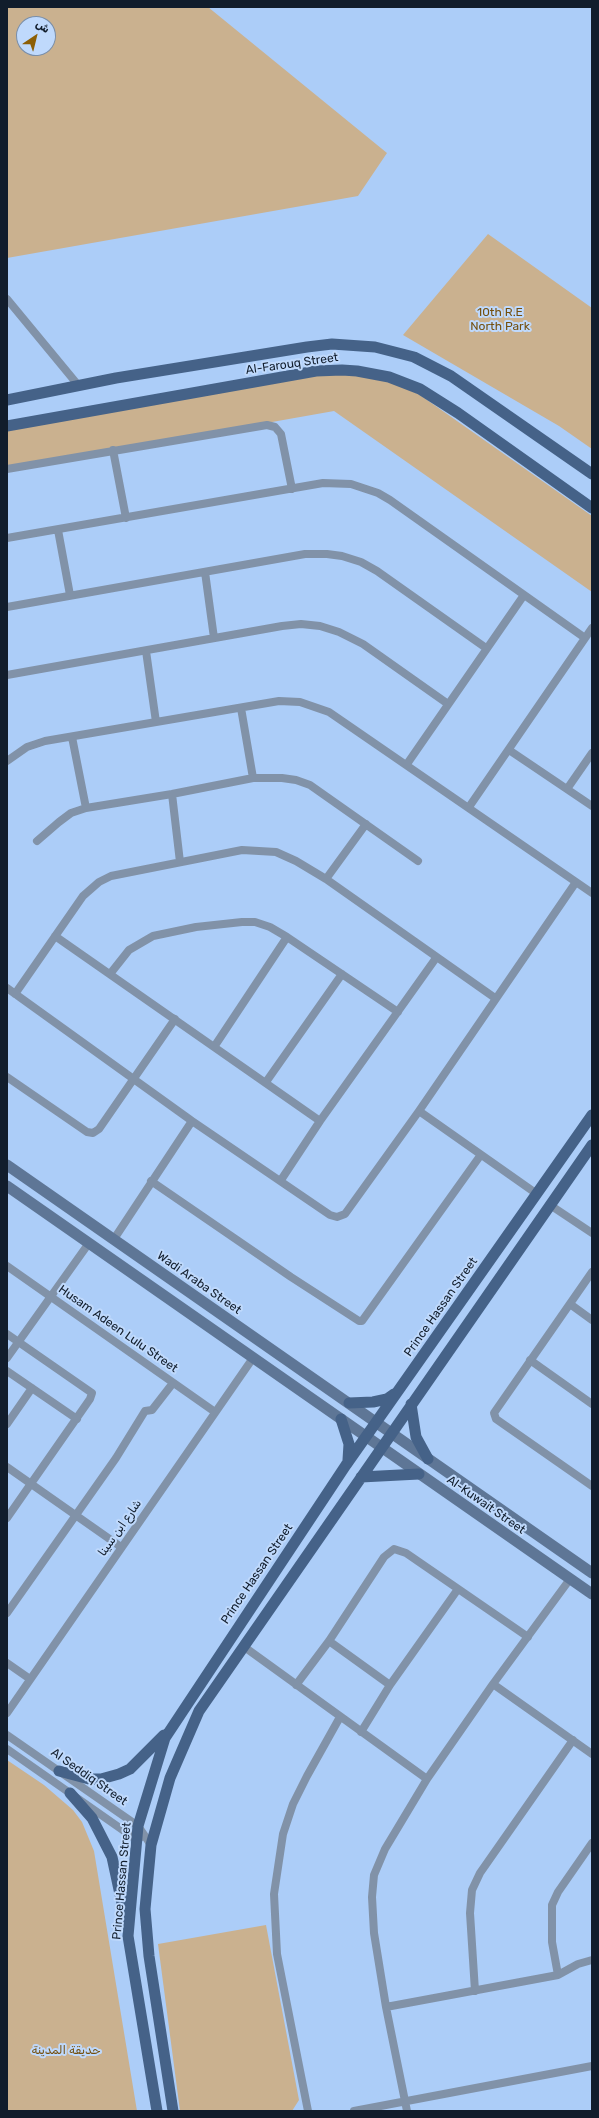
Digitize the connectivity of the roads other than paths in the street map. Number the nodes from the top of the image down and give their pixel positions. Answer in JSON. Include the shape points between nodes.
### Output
{"nodes":[{"id":1,"x":7,"y":299,"type":"edge"},
{"id":2,"x":78,"y":385,"type":"junction"},
{"id":3,"x":7,"y":400,"type":"edge"},
{"id":4,"x":7,"y":426,"type":"edge"},
{"id":5,"x":112,"y":450,"type":"junction"},
{"id":6,"x":7,"y":469,"type":"edge"},
{"id":7,"x":592,"y":474,"type":"edge"},
{"id":8,"x":292,"y":489,"type":"junction"},
{"id":9,"x":592,"y":508,"type":"edge"},
{"id":10,"x":126,"y":518,"type":"junction"},
{"id":11,"x":58,"y":530,"type":"junction"},
{"id":12,"x":7,"y":538,"type":"edge"},
{"id":13,"x":205,"y":572,"type":"junction"},
{"id":14,"x":70,"y":595,"type":"junction"},
{"id":15,"x":524,"y":595,"type":"junction"},
{"id":16,"x":7,"y":607,"type":"edge"},
{"id":17,"x":592,"y":628,"type":"edge"},
{"id":18,"x":214,"y":638,"type":"junction"},
{"id":19,"x":585,"y":638,"type":"junction"},
{"id":20,"x":486,"y":648,"type":"junction"},
{"id":21,"x":146,"y":651,"type":"junction"},
{"id":22,"x":7,"y":675,"type":"edge"},
{"id":23,"x":448,"y":704,"type":"junction"},
{"id":24,"x":241,"y":708,"type":"junction"},
{"id":25,"x":156,"y":722,"type":"junction"},
{"id":26,"x":72,"y":737,"type":"junction"},
{"id":27,"x":509,"y":750,"type":"junction"},
{"id":28,"x":592,"y":753,"type":"edge"},
{"id":29,"x":7,"y":762,"type":"edge"},
{"id":30,"x":407,"y":764,"type":"junction"},
{"id":31,"x":253,"y":778,"type":"junction"},
{"id":32,"x":567,"y":789,"type":"junction"},
{"id":33,"x":172,"y":794,"type":"junction"},
{"id":34,"x":592,"y":806,"type":"edge"},
{"id":35,"x":469,"y":807,"type":"junction"},
{"id":36,"x":86,"y":808,"type":"junction"},
{"id":37,"x":366,"y":824,"type":"junction"},
{"id":38,"x":37,"y":842,"type":"dead end"},
{"id":39,"x":418,"y":861,"type":"dead end"},
{"id":40,"x":180,"y":862,"type":"junction"},
{"id":41,"x":326,"y":878,"type":"junction"},
{"id":42,"x":576,"y":882,"type":"junction"},
{"id":43,"x":592,"y":893,"type":"edge"},
{"id":44,"x":55,"y":936,"type":"junction"},
{"id":45,"x":287,"y":937,"type":"junction"},
{"id":46,"x":436,"y":958,"type":"junction"},
{"id":47,"x":110,"y":974,"type":"junction"},
{"id":48,"x":342,"y":974,"type":"junction"},
{"id":49,"x":7,"y":988,"type":"edge"},
{"id":50,"x":15,"y":994,"type":"junction"},
{"id":51,"x":495,"y":998,"type":"junction"},
{"id":52,"x":398,"y":1012,"type":"junction"},
{"id":53,"x":175,"y":1019,"type":"junction"},
{"id":54,"x":214,"y":1047,"type":"junction"},
{"id":55,"x":7,"y":1077,"type":"edge"},
{"id":56,"x":134,"y":1080,"type":"junction"},
{"id":57,"x":266,"y":1082,"type":"junction"},
{"id":58,"x":418,"y":1111,"type":"junction"},
{"id":59,"x":592,"y":1115,"type":"edge"},
{"id":60,"x":192,"y":1121,"type":"junction"},
{"id":61,"x":320,"y":1121,"type":"junction"},
{"id":62,"x":592,"y":1145,"type":"edge"},
{"id":63,"x":480,"y":1156,"type":"junction"},
{"id":64,"x":7,"y":1165,"type":"edge"},
{"id":65,"x":281,"y":1180,"type":"junction"},
{"id":66,"x":151,"y":1181,"type":"junction"},
{"id":67,"x":7,"y":1186,"type":"edge"},
{"id":68,"x":40,"y":1188,"type":"junction"},
{"id":69,"x":537,"y":1194,"type":"junction"},
{"id":70,"x":31,"y":1203,"type":"junction"},
{"id":71,"x":550,"y":1205,"type":"junction"},
{"id":72,"x":592,"y":1233,"type":"edge"},
{"id":73,"x":114,"y":1239,"type":"junction"},
{"id":74,"x":89,"y":1243,"type":"junction"},
{"id":75,"x":7,"y":1266,"type":"edge"},
{"id":76,"x":592,"y":1272,"type":"edge"},
{"id":77,"x":50,"y":1296,"type":"junction"},
{"id":78,"x":570,"y":1304,"type":"junction"},
{"id":79,"x":592,"y":1320,"type":"edge"},
{"id":80,"x":7,"y":1334,"type":"edge"},
{"id":81,"x":18,"y":1342,"type":"junction"},
{"id":82,"x":7,"y":1358,"type":"edge"},
{"id":83,"x":253,"y":1358,"type":"junction"},
{"id":84,"x":530,"y":1360,"type":"junction"},
{"id":85,"x":7,"y":1371,"type":"edge"},
{"id":86,"x":173,"y":1383,"type":"junction"},
{"id":87,"x":32,"y":1388,"type":"junction"},
{"id":88,"x":398,"y":1391,"type":"junction"},
{"id":89,"x":349,"y":1403,"type":"junction"},
{"id":90,"x":411,"y":1404,"type":"junction"},
{"id":91,"x":592,"y":1404,"type":"edge"},
{"id":92,"x":215,"y":1412,"type":"junction"},
{"id":93,"x":77,"y":1419,"type":"junction"},
{"id":94,"x":341,"y":1419,"type":"junction"},
{"id":95,"x":376,"y":1422,"type":"junction"},
{"id":96,"x":7,"y":1424,"type":"edge"},
{"id":97,"x":391,"y":1433,"type":"junction"},
{"id":98,"x":366,"y":1436,"type":"junction"},
{"id":99,"x":381,"y":1447,"type":"junction"},
{"id":100,"x":428,"y":1458,"type":"junction"},
{"id":101,"x":346,"y":1465,"type":"junction"},
{"id":102,"x":7,"y":1467,"type":"edge"},
{"id":103,"x":419,"y":1474,"type":"junction"},
{"id":104,"x":361,"y":1477,"type":"junction"},
{"id":105,"x":31,"y":1484,"type":"junction"},
{"id":106,"x":592,"y":1486,"type":"edge"},
{"id":107,"x":75,"y":1515,"type":"junction"},
{"id":108,"x":7,"y":1518,"type":"edge"},
{"id":109,"x":122,"y":1548,"type":"junction"},
{"id":110,"x":592,"y":1573,"type":"edge"},
{"id":111,"x":570,"y":1579,"type":"junction"},
{"id":112,"x":458,"y":1589,"type":"junction"},
{"id":113,"x":592,"y":1594,"type":"edge"},
{"id":114,"x":7,"y":1613,"type":"edge"},
{"id":115,"x":528,"y":1637,"type":"junction"},
{"id":116,"x":329,"y":1641,"type":"junction"},
{"id":117,"x":243,"y":1646,"type":"junction"},
{"id":118,"x":7,"y":1663,"type":"edge"},
{"id":119,"x":30,"y":1679,"type":"junction"},
{"id":120,"x":493,"y":1684,"type":"junction"},
{"id":121,"x":296,"y":1685,"type":"junction"},
{"id":122,"x":390,"y":1685,"type":"junction"},
{"id":123,"x":7,"y":1713,"type":"edge"},
{"id":124,"x":340,"y":1717,"type":"junction"},
{"id":125,"x":169,"y":1731,"type":"junction"},
{"id":126,"x":361,"y":1732,"type":"junction"},
{"id":127,"x":7,"y":1735,"type":"edge"},
{"id":128,"x":572,"y":1740,"type":"junction"},
{"id":129,"x":7,"y":1749,"type":"edge"},
{"id":130,"x":592,"y":1754,"type":"edge"},
{"id":131,"x":59,"y":1771,"type":"junction"},
{"id":132,"x":427,"y":1779,"type":"junction"},
{"id":133,"x":70,"y":1793,"type":"junction"},
{"id":134,"x":156,"y":1829,"type":"junction"},
{"id":135,"x":140,"y":1834,"type":"junction"},
{"id":136,"x":592,"y":1843,"type":"edge"},
{"id":137,"x":151,"y":1845,"type":"junction"},
{"id":138,"x":128,"y":1936,"type":"junction"},
{"id":139,"x":592,"y":1960,"type":"edge"},
{"id":140,"x":558,"y":1975,"type":"junction"},
{"id":141,"x":475,"y":1990,"type":"junction"},
{"id":142,"x":386,"y":2007,"type":"junction"},
{"id":143,"x":592,"y":2066,"type":"edge"},
{"id":144,"x":405,"y":2102,"type":"junction"},
{"id":145,"x":157,"y":2111,"type":"edge"},
{"id":146,"x":173,"y":2111,"type":"edge"},
{"id":147,"x":308,"y":2111,"type":"edge"},
{"id":148,"x":354,"y":2111,"type":"edge"},
{"id":149,"x":407,"y":2111,"type":"edge"}],
"edges":[{"from":1,"to":2,"type":"street"},
{"from":2,"to":3,"type":"main road","name":"Al-Farouq Street"},
{"from":2,"to":7,"type":"main road","name":"Al-Farouq Street","via":[[307,347],[332,344],[375,347],[414,357],[456,379]]},
{"from":4,"to":9,"type":"main road","name":"Al-Farouq Street","via":[[316,371],[357,371],[389,377],[420,389]]},
{"from":5,"to":6,"type":"street"},
{"from":5,"to":8,"type":"street","via":[[267,425],[275,427],[281,434]]},
{"from":5,"to":10,"type":"street"},
{"from":8,"to":10,"type":"street"},
{"from":8,"to":15,"type":"street","via":[[337,482],[378,493]]},
{"from":10,"to":11,"type":"street"},
{"from":11,"to":12,"type":"street"},
{"from":11,"to":14,"type":"street"},
{"from":13,"to":14,"type":"street"},
{"from":13,"to":18,"type":"street"},
{"from":13,"to":20,"type":"street","via":[[305,554],[342,556],[377,571]]},
{"from":14,"to":16,"type":"street"},
{"from":15,"to":19,"type":"street"},
{"from":15,"to":20,"type":"street"},
{"from":17,"to":19,"type":"street"},
{"from":18,"to":21,"type":"street"},
{"from":18,"to":23,"type":"street","via":[[282,626],[320,626],[363,644]]},
{"from":19,"to":27,"type":"street"},
{"from":20,"to":23,"type":"street"},
{"from":21,"to":22,"type":"street"},
{"from":21,"to":25,"type":"street"},
{"from":23,"to":30,"type":"street"},
{"from":24,"to":25,"type":"street"},
{"from":24,"to":30,"type":"street","via":[[279,701],[315,706]]},
{"from":24,"to":31,"type":"street"},
{"from":25,"to":26,"type":"street"},
{"from":26,"to":29,"type":"street","via":[[27,747]]},
{"from":26,"to":36,"type":"street"},
{"from":27,"to":32,"type":"street"},
{"from":27,"to":35,"type":"street"},
{"from":28,"to":32,"type":"street"},
{"from":30,"to":35,"type":"street"},
{"from":31,"to":33,"type":"street"},
{"from":31,"to":37,"type":"street","via":[[296,780],[310,785]]},
{"from":32,"to":34,"type":"street"},
{"from":33,"to":36,"type":"street"},
{"from":33,"to":40,"type":"street"},
{"from":35,"to":42,"type":"street"},
{"from":36,"to":38,"type":"street","via":[[59,822]]},
{"from":37,"to":39,"type":"street"},
{"from":37,"to":41,"type":"street"},
{"from":40,"to":41,"type":"street","via":[[242,850],[276,852]]},
{"from":40,"to":44,"type":"street","via":[[111,876],[99,882],[83,896]]},
{"from":41,"to":46,"type":"street"},
{"from":42,"to":43,"type":"street"},
{"from":42,"to":51,"type":"street"},
{"from":44,"to":47,"type":"street"},
{"from":44,"to":50,"type":"street"},
{"from":45,"to":47,"type":"street","via":[[255,922],[196,927],[153,936],[129,950]]},
{"from":45,"to":48,"type":"street"},
{"from":45,"to":54,"type":"street"},
{"from":46,"to":51,"type":"street"},
{"from":46,"to":52,"type":"street"},
{"from":47,"to":53,"type":"street"},
{"from":48,"to":52,"type":"street"},
{"from":48,"to":57,"type":"street"},
{"from":49,"to":50,"type":"street"},
{"from":50,"to":56,"type":"street"},
{"from":51,"to":58,"type":"street"},
{"from":52,"to":61,"type":"street"},
{"from":53,"to":54,"type":"street"},
{"from":53,"to":56,"type":"street"},
{"from":54,"to":57,"type":"street"},
{"from":55,"to":56,"type":"street","via":[[86,1132],[93,1133],[99,1129]]},
{"from":56,"to":60,"type":"street"},
{"from":57,"to":61,"type":"street"},
{"from":58,"to":63,"type":"street"},
{"from":58,"to":65,"type":"street","via":[[345,1214],[338,1217],[330,1215]]},
{"from":59,"to":69,"type":"main road","name":"Prince Hassan Street"},
{"from":60,"to":65,"type":"street"},
{"from":60,"to":66,"type":"street"},
{"from":61,"to":65,"type":"street"},
{"from":62,"to":71,"type":"main road","name":"Prince Hassan Street"},
{"from":63,"to":66,"type":"street","via":[[362,1321],[297,1281]]},
{"from":63,"to":69,"type":"street"},
{"from":64,"to":68,"type":"main road","name":"Wadi Araba Street"},
{"from":66,"to":73,"type":"street"},
{"from":67,"to":70,"type":"main road"},
{"from":68,"to":70,"type":"main road"},
{"from":68,"to":73,"type":"main road","name":"Wadi Araba Street"},
{"from":69,"to":88,"type":"main road","name":"Prince Hassan Street"},
{"from":70,"to":74,"type":"main road"},
{"from":71,"to":72,"type":"street"},
{"from":71,"to":90,"type":"main road","name":"Prince Hassan Street"},
{"from":73,"to":89,"type":"main road","name":"Wadi Araba Street"},
{"from":74,"to":77,"type":"street"},
{"from":74,"to":83,"type":"main road"},
{"from":75,"to":77,"type":"street","name":"Husam Adeen Lulu Street"},
{"from":76,"to":78,"type":"street"},
{"from":77,"to":81,"type":"street"},
{"from":77,"to":86,"type":"street","name":"Husam Adeen Lulu Street"},
{"from":78,"to":79,"type":"street"},
{"from":78,"to":84,"type":"street"},
{"from":80,"to":81,"type":"street"},
{"from":81,"to":82,"type":"street"},
{"from":81,"to":93,"type":"street","via":[[92,1393]]},
{"from":83,"to":92,"type":"street","name":"شارع ابن سينا"},
{"from":83,"to":94,"type":"main road"},
{"from":84,"to":91,"type":"street"},
{"from":84,"to":106,"type":"street","via":[[496,1408],[496,1418]]},
{"from":85,"to":87,"type":"street"},
{"from":86,"to":92,"type":"street","name":"Husam Adeen Lulu Street"},
{"from":86,"to":107,"type":"street","via":[[152,1410],[145,1411],[116,1458]]},
{"from":87,"to":93,"type":"street"},
{"from":87,"to":96,"type":"street"},
{"from":88,"to":89,"type":"main road","via":[[382,1400]]},
{"from":88,"to":95,"type":"main road","name":"Prince Hassan Street"},
{"from":89,"to":95,"type":"main road","name":"Wadi Araba Street"},
{"from":90,"to":97,"type":"main road","name":"Prince Hassan Street"},
{"from":90,"to":100,"type":"main road","via":[[416,1437]]},
{"from":92,"to":109,"type":"street","name":"شارع ابن سينا"},
{"from":93,"to":105,"type":"street"},
{"from":94,"to":98,"type":"main road"},
{"from":94,"to":101,"type":"main road","via":[[349,1444],[349,1459]]},
{"from":95,"to":97,"type":"main road","name":"Al-Kuwait Street"},
{"from":95,"to":98,"type":"main road","name":"Prince Hassan Street"},
{"from":97,"to":99,"type":"main road","name":"Prince Hassan Street"},
{"from":97,"to":100,"type":"main road","name":"Al-Kuwait Street"},
{"from":98,"to":99,"type":"main road","name":"Al-Kuwait Street"},
{"from":98,"to":101,"type":"main road","name":"Prince Hassan Street"},
{"from":99,"to":103,"type":"main road","name":"Al-Kuwait Street"},
{"from":99,"to":104,"type":"main road","name":"Prince Hassan Street"},
{"from":100,"to":110,"type":"main road","name":"Al-Kuwait Street"},
{"from":101,"to":125,"type":"main road","name":"Prince Hassan Street"},
{"from":102,"to":105,"type":"street"},
{"from":103,"to":104,"type":"main road"},
{"from":103,"to":111,"type":"main road","name":"Al-Kuwait Street"},
{"from":104,"to":117,"type":"main road","name":"Prince Hassan Street"},
{"from":105,"to":107,"type":"street"},
{"from":105,"to":108,"type":"street"},
{"from":107,"to":109,"type":"street"},
{"from":107,"to":114,"type":"street"},
{"from":109,"to":119,"type":"street","name":"شارع ابن سينا"},
{"from":111,"to":113,"type":"main road","name":"Al-Kuwait Street"},
{"from":111,"to":115,"type":"street"},
{"from":112,"to":115,"type":"street"},
{"from":112,"to":116,"type":"street","via":[[400,1550],[389,1552]]},
{"from":112,"to":122,"type":"street"},
{"from":115,"to":120,"type":"street"},
{"from":116,"to":121,"type":"street"},
{"from":116,"to":122,"type":"street"},
{"from":117,"to":121,"type":"street"},
{"from":117,"to":134,"type":"main road","name":"Prince Hassan Street","via":[[199,1711],[170,1778]]},
{"from":118,"to":119,"type":"street"},
{"from":119,"to":123,"type":"street","name":"شارع ابن سينا"},
{"from":120,"to":128,"type":"street"},
{"from":120,"to":132,"type":"street"},
{"from":121,"to":124,"type":"street"},
{"from":122,"to":126,"type":"street"},
{"from":124,"to":126,"type":"street"},
{"from":124,"to":147,"type":"street","via":[[293,1804],[283,1834],[274,1894],[277,1954]]},
{"from":125,"to":131,"type":"main road","via":[[130,1769],[118,1774],[101,1779],[89,1779]]},
{"from":125,"to":135,"type":"main road","name":"Prince Hassan Street","via":[[159,1753]]},
{"from":126,"to":132,"type":"street"},
{"from":127,"to":131,"type":"street","name":"Al Seddiq Street"},
{"from":128,"to":130,"type":"street"},
{"from":128,"to":141,"type":"street","via":[[480,1872],[472,1890],[470,1913]]},
{"from":129,"to":133,"type":"street","name":"Al Seddiq Street"},
{"from":131,"to":135,"type":"street","name":"Al Seddiq Street"},
{"from":132,"to":142,"type":"street","via":[[385,1849],[374,1875],[374,1933]]},
{"from":133,"to":135,"type":"street","name":"Al Seddiq Street"},
{"from":133,"to":138,"type":"main road","via":[[92,1818],[112,1857]]},
{"from":134,"to":135,"type":"street"},
{"from":134,"to":137,"type":"main road","name":"Prince Hassan Street"},
{"from":135,"to":137,"type":"street","name":"Al Seddiq Street"},
{"from":135,"to":138,"type":"main road","name":"Prince Hassan Street"},
{"from":136,"to":140,"type":"street","via":[[558,1892],[552,1905],[552,1942]]},
{"from":137,"to":146,"type":"main road","name":"Prince Hassan Street","via":[[145,1909],[149,1956]]},
{"from":138,"to":145,"type":"main road","name":"Prince Hassan Street"},
{"from":139,"to":140,"type":"street"},
{"from":140,"to":141,"type":"street"},
{"from":141,"to":142,"type":"street"},
{"from":142,"to":144,"type":"street"},
{"from":143,"to":144,"type":"street"},
{"from":144,"to":148,"type":"street"},
{"from":144,"to":149,"type":"street"}]}
